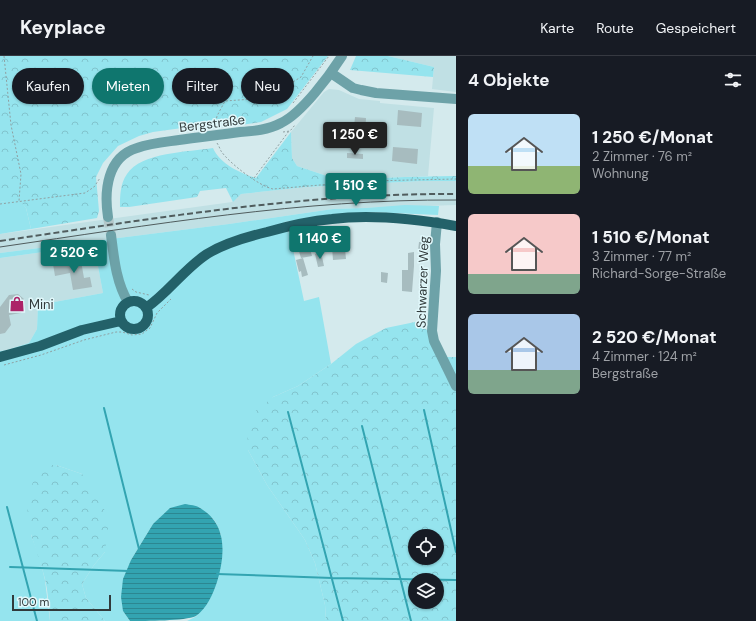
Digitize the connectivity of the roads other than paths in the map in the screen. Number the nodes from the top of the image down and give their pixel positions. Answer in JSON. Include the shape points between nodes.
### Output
{"nodes":[{"id":1,"x":342,"y":56,"type":"edge"},
{"id":2,"x":331,"y":72,"type":"junction"},
{"id":3,"x":456,"y":99,"type":"edge"},
{"id":4,"x":108,"y":217,"type":"tunnel mouth"},
{"id":5,"x":437,"y":222,"type":"junction"},
{"id":6,"x":456,"y":226,"type":"edge"},
{"id":7,"x":111,"y":235,"type":"tunnel mouth"},
{"id":8,"x":128,"y":302,"type":"junction"},
{"id":9,"x":154,"y":307,"type":"junction"},
{"id":10,"x":122,"y":321,"type":"junction"},
{"id":11,"x":0,"y":357,"type":"edge"},
{"id":12,"x":456,"y":386,"type":"edge"}],
"edges":[{"from":1,"to":2,"type":"street","name":"Bergstraße"},
{"from":2,"to":3,"type":"street","via":[[353,88],[361,90]]},
{"from":2,"to":4,"type":"street","name":"Bergstraße","via":[[300,109],[272,128],[156,143],[125,154],[111,172],[106,192]]},
{"from":5,"to":6,"type":"main road"},
{"from":5,"to":9,"type":"main road","via":[[334,218],[283,227],[245,238],[199,259]]},
{"from":5,"to":12,"type":"street","name":"Schwarzer Weg","via":[[432,331],[434,341]]},
{"from":7,"to":8,"type":"street","via":[[119,282]]},
{"from":8,"to":9,"type":"main road","via":[[140,302]]},
{"from":8,"to":10,"type":"main road","via":[[120,312]]},
{"from":9,"to":10,"type":"main road","via":[[139,328],[131,328]]},
{"from":10,"to":11,"type":"main road","via":[[82,330],[34,348]]}]}
